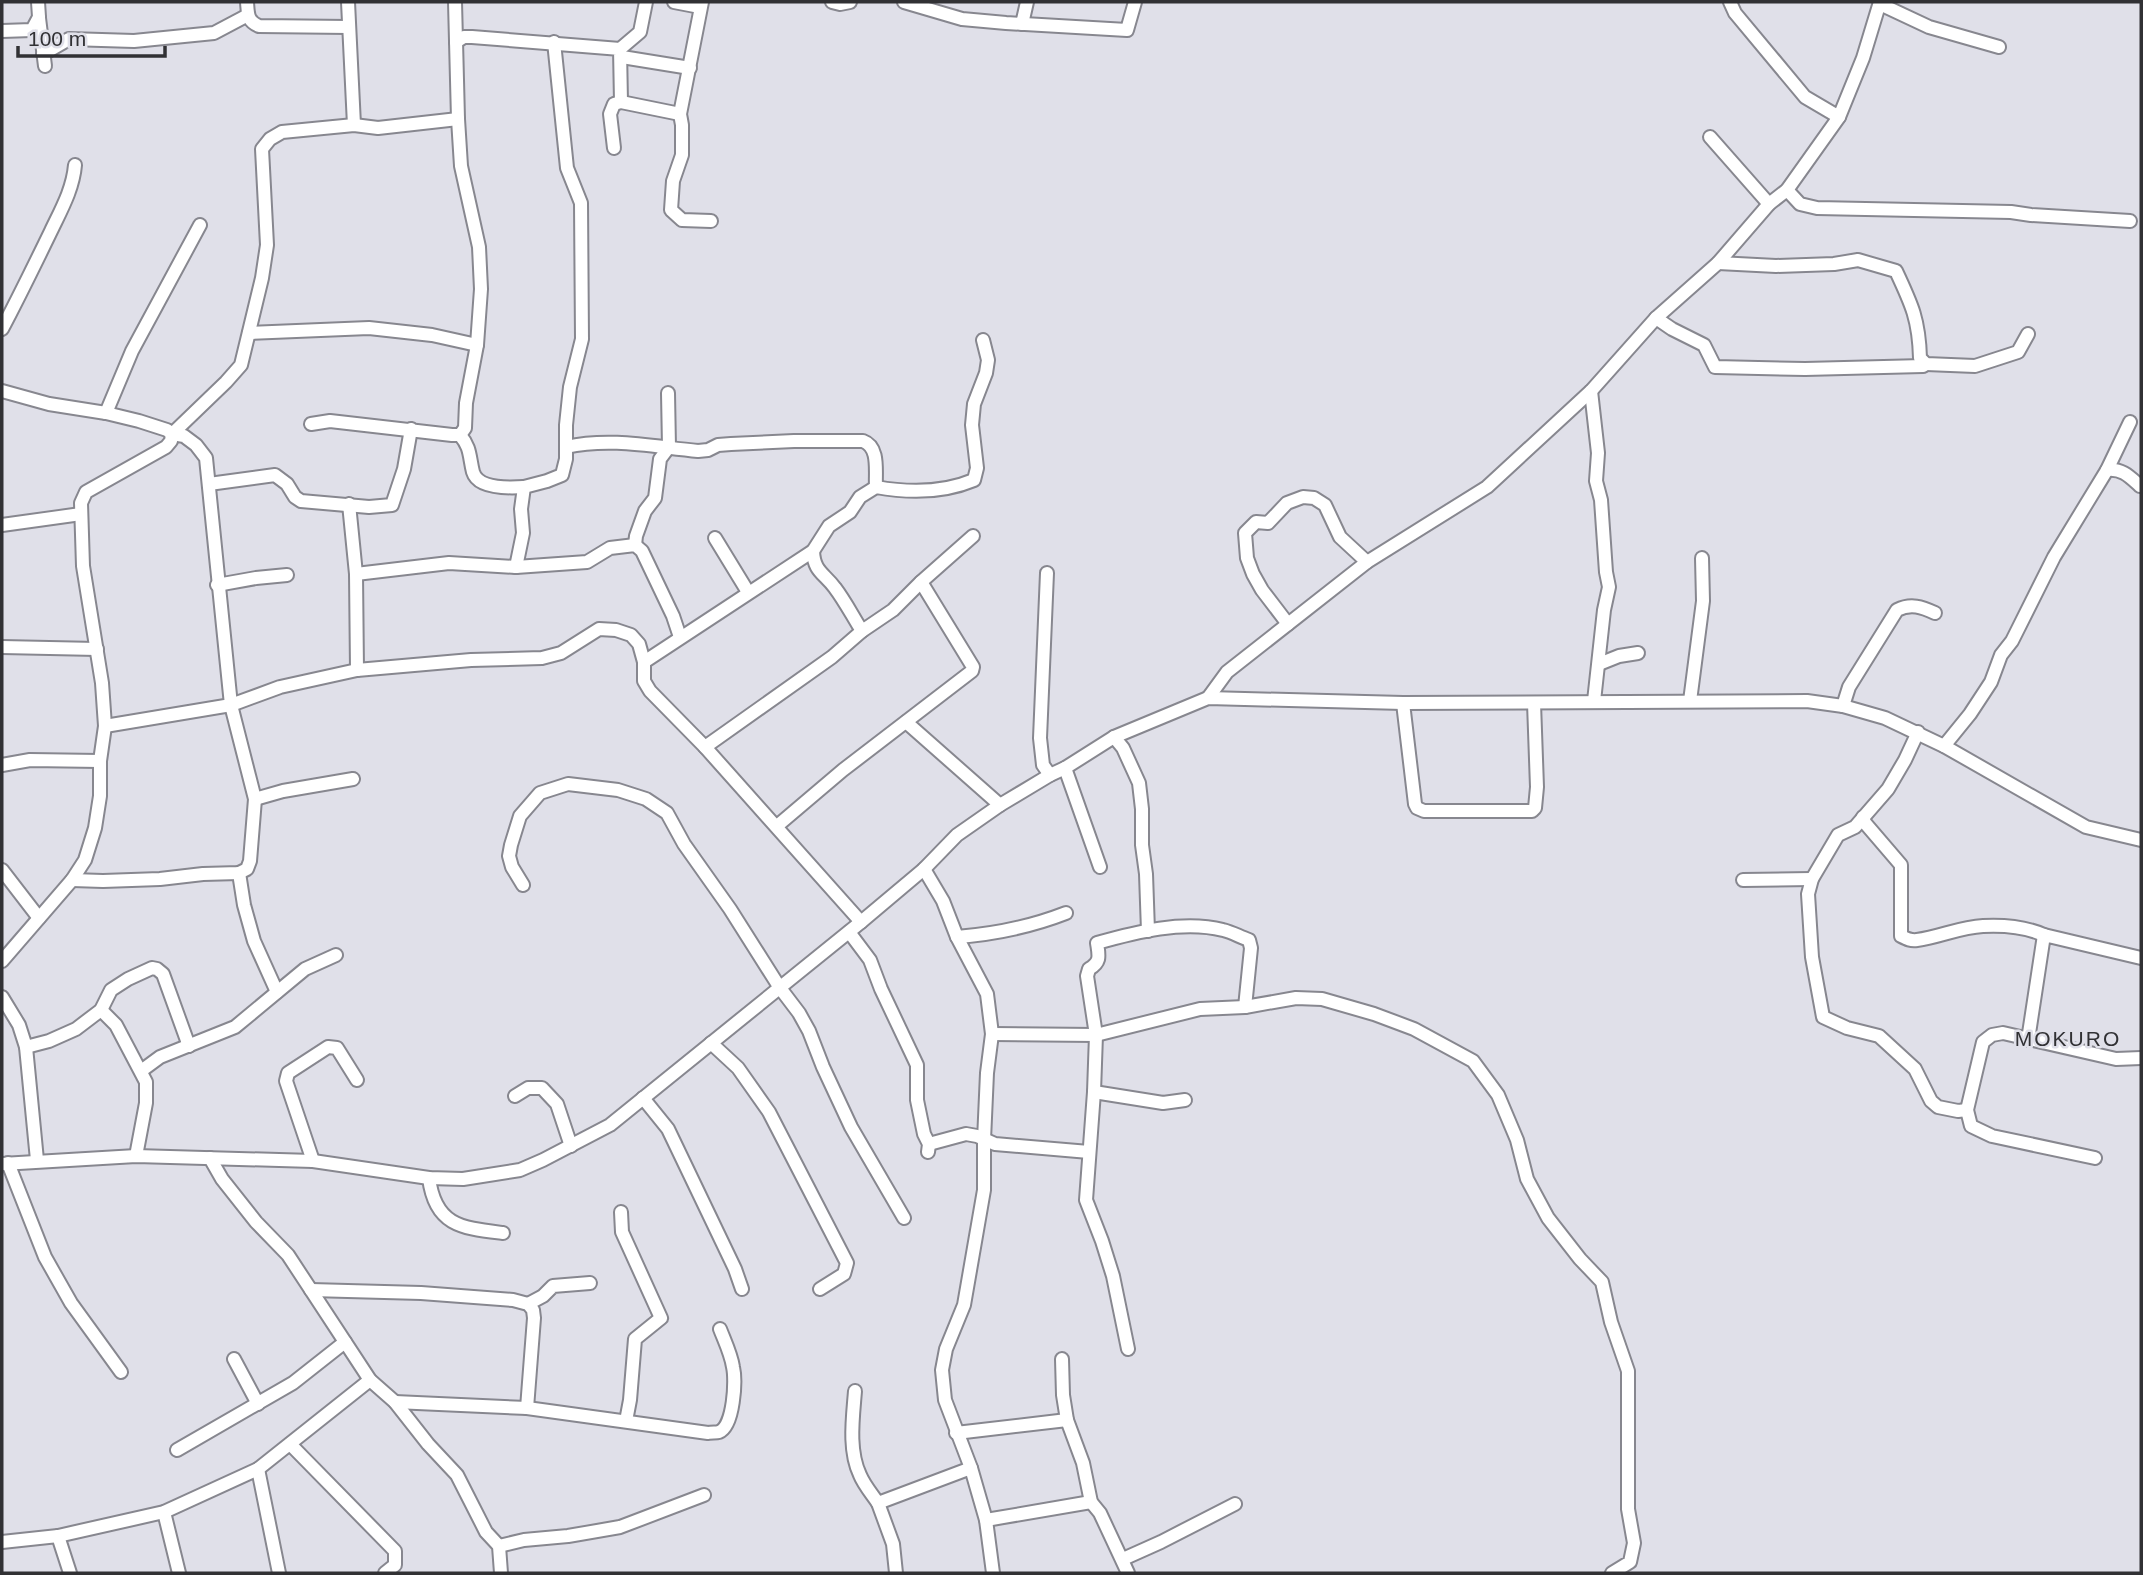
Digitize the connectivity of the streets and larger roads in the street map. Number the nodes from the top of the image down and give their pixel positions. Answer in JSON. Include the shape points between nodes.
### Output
{"nodes":[{"id":1,"x":38,"y":2,"type":"edge"},
{"id":2,"x":348,"y":2,"type":"edge"},
{"id":3,"x":455,"y":2,"type":"edge"},
{"id":4,"x":646,"y":2,"type":"edge"},
{"id":5,"x":674,"y":2,"type":"edge"},
{"id":6,"x":832,"y":2,"type":"edge"},
{"id":7,"x":849,"y":2,"type":"edge"},
{"id":8,"x":904,"y":2,"type":"edge"},
{"id":9,"x":1027,"y":2,"type":"edge"},
{"id":10,"x":1135,"y":2,"type":"edge"},
{"id":11,"x":1730,"y":2,"type":"edge"},
{"id":12,"x":1880,"y":3,"type":"edge"},
{"id":13,"x":701,"y":4,"type":"edge"},
{"id":14,"x":248,"y":8,"type":"edge"},
{"id":15,"x":39,"y":17,"type":"junction"},
{"id":16,"x":1023,"y":24,"type":"junction"},
{"id":17,"x":349,"y":27,"type":"junction"},
{"id":18,"x":2,"y":31,"type":"edge"},
{"id":19,"x":456,"y":42,"type":"junction"},
{"id":20,"x":554,"y":42,"type":"junction"},
{"id":21,"x":1999,"y":47,"type":"dead end"},
{"id":22,"x":621,"y":53,"type":"junction"},
{"id":23,"x":690,"y":68,"type":"junction"},
{"id":24,"x":621,"y":102,"type":"junction"},
{"id":25,"x":680,"y":114,"type":"junction"},
{"id":26,"x":1839,"y":117,"type":"junction"},
{"id":27,"x":458,"y":119,"type":"junction"},
{"id":28,"x":354,"y":125,"type":"junction"},
{"id":29,"x":1710,"y":137,"type":"dead end"},
{"id":30,"x":614,"y":148,"type":"dead end"},
{"id":31,"x":75,"y":165,"type":"dead end"},
{"id":32,"x":1787,"y":190,"type":"junction"},
{"id":33,"x":1769,"y":204,"type":"junction"},
{"id":34,"x":711,"y":221,"type":"dead end"},
{"id":35,"x":2130,"y":221,"type":"dead end"},
{"id":36,"x":200,"y":225,"type":"dead end"},
{"id":37,"x":1718,"y":263,"type":"junction"},
{"id":38,"x":1656,"y":318,"type":"junction"},
{"id":39,"x":2,"y":329,"type":"edge"},
{"id":40,"x":249,"y":333,"type":"junction"},
{"id":41,"x":2028,"y":334,"type":"dead end"},
{"id":42,"x":983,"y":340,"type":"dead end"},
{"id":43,"x":477,"y":345,"type":"junction"},
{"id":44,"x":1926,"y":364,"type":"junction"},
{"id":45,"x":2,"y":391,"type":"edge"},
{"id":46,"x":1591,"y":391,"type":"junction"},
{"id":47,"x":668,"y":393,"type":"dead end"},
{"id":48,"x":106,"y":413,"type":"junction"},
{"id":49,"x":2130,"y":422,"type":"dead end"},
{"id":50,"x":311,"y":424,"type":"dead end"},
{"id":51,"x":411,"y":429,"type":"junction"},
{"id":52,"x":172,"y":434,"type":"junction"},
{"id":53,"x":460,"y":435,"type":"junction"},
{"id":54,"x":566,"y":447,"type":"junction"},
{"id":55,"x":669,"y":447,"type":"junction"},
{"id":56,"x":2107,"y":470,"type":"junction"},
{"id":57,"x":209,"y":484,"type":"junction"},
{"id":58,"x":2140,"y":486,"type":"edge"},
{"id":59,"x":524,"y":487,"type":"junction"},
{"id":60,"x":876,"y":487,"type":"junction"},
{"id":61,"x":349,"y":504,"type":"junction"},
{"id":62,"x":80,"y":514,"type":"junction"},
{"id":63,"x":2,"y":525,"type":"edge"},
{"id":64,"x":973,"y":536,"type":"dead end"},
{"id":65,"x":715,"y":538,"type":"dead end"},
{"id":66,"x":635,"y":545,"type":"junction"},
{"id":67,"x":813,"y":551,"type":"junction"},
{"id":68,"x":1702,"y":558,"type":"dead end"},
{"id":69,"x":1367,"y":562,"type":"junction"},
{"id":70,"x":516,"y":567,"type":"junction"},
{"id":71,"x":1047,"y":573,"type":"dead end"},
{"id":72,"x":356,"y":574,"type":"junction"},
{"id":73,"x":288,"y":575,"type":"dead end"},
{"id":74,"x":921,"y":582,"type":"junction"},
{"id":75,"x":217,"y":585,"type":"junction"},
{"id":76,"x":748,"y":592,"type":"junction"},
{"id":77,"x":1935,"y":613,"type":"dead end"},
{"id":78,"x":1288,"y":624,"type":"junction"},
{"id":79,"x":862,"y":631,"type":"junction"},
{"id":80,"x":680,"y":637,"type":"junction"},
{"id":81,"x":2,"y":647,"type":"edge"},
{"id":82,"x":97,"y":649,"type":"junction"},
{"id":83,"x":1638,"y":653,"type":"dead end"},
{"id":84,"x":643,"y":662,"type":"junction"},
{"id":85,"x":1599,"y":664,"type":"junction"},
{"id":86,"x":358,"y":670,"type":"junction"},
{"id":87,"x":1208,"y":698,"type":"junction"},
{"id":88,"x":1594,"y":701,"type":"junction"},
{"id":89,"x":1690,"y":701,"type":"junction"},
{"id":90,"x":1403,"y":702,"type":"junction"},
{"id":91,"x":1534,"y":702,"type":"junction"},
{"id":92,"x":231,"y":705,"type":"junction"},
{"id":93,"x":1843,"y":706,"type":"junction"},
{"id":94,"x":906,"y":722,"type":"junction"},
{"id":95,"x":104,"y":726,"type":"junction"},
{"id":96,"x":1918,"y":732,"type":"junction"},
{"id":97,"x":1114,"y":737,"type":"junction"},
{"id":98,"x":1944,"y":746,"type":"junction"},
{"id":99,"x":705,"y":747,"type":"junction"},
{"id":100,"x":100,"y":761,"type":"junction"},
{"id":101,"x":2,"y":765,"type":"edge"},
{"id":102,"x":1065,"y":768,"type":"junction"},
{"id":103,"x":1050,"y":775,"type":"junction"},
{"id":104,"x":353,"y":779,"type":"dead end"},
{"id":105,"x":255,"y":799,"type":"junction"},
{"id":106,"x":1000,"y":804,"type":"junction"},
{"id":107,"x":1863,"y":817,"type":"junction"},
{"id":108,"x":778,"y":826,"type":"junction"},
{"id":109,"x":2141,"y":840,"type":"edge"},
{"id":110,"x":1100,"y":867,"type":"dead end"},
{"id":111,"x":924,"y":869,"type":"junction"},
{"id":112,"x":2,"y":870,"type":"edge"},
{"id":113,"x":239,"y":873,"type":"junction"},
{"id":114,"x":1812,"y":879,"type":"junction"},
{"id":115,"x":72,"y":880,"type":"junction"},
{"id":116,"x":1744,"y":880,"type":"dead end"},
{"id":117,"x":523,"y":885,"type":"dead end"},
{"id":118,"x":1066,"y":913,"type":"dead end"},
{"id":119,"x":39,"y":918,"type":"junction"},
{"id":120,"x":861,"y":922,"type":"junction"},
{"id":121,"x":1148,"y":931,"type":"junction"},
{"id":122,"x":849,"y":932,"type":"junction"},
{"id":123,"x":2044,"y":935,"type":"junction"},
{"id":124,"x":957,"y":937,"type":"junction"},
{"id":125,"x":336,"y":955,"type":"dead end"},
{"id":126,"x":2141,"y":958,"type":"edge"},
{"id":127,"x":2,"y":961,"type":"edge"},
{"id":128,"x":780,"y":988,"type":"junction"},
{"id":129,"x":277,"y":992,"type":"junction"},
{"id":130,"x":2,"y":997,"type":"edge"},
{"id":131,"x":1245,"y":1007,"type":"junction"},
{"id":132,"x":101,"y":1010,"type":"junction"},
{"id":133,"x":992,"y":1034,"type":"junction"},
{"id":134,"x":1096,"y":1035,"type":"junction"},
{"id":135,"x":2028,"y":1040,"type":"junction"},
{"id":136,"x":711,"y":1043,"type":"junction"},
{"id":137,"x":26,"y":1046,"type":"junction"},
{"id":138,"x":189,"y":1046,"type":"junction"},
{"id":139,"x":2141,"y":1058,"type":"edge"},
{"id":140,"x":141,"y":1071,"type":"junction"},
{"id":141,"x":357,"y":1080,"type":"dead end"},
{"id":142,"x":1094,"y":1092,"type":"junction"},
{"id":143,"x":514,"y":1096,"type":"dead end"},
{"id":144,"x":643,"y":1098,"type":"junction"},
{"id":145,"x":1185,"y":1100,"type":"dead end"},
{"id":146,"x":1966,"y":1110,"type":"junction"},
{"id":147,"x":984,"y":1140,"type":"junction"},
{"id":148,"x":571,"y":1146,"type":"junction"},
{"id":149,"x":1089,"y":1152,"type":"junction"},
{"id":150,"x":136,"y":1156,"type":"junction"},
{"id":151,"x":210,"y":1158,"type":"junction"},
{"id":152,"x":2095,"y":1158,"type":"dead end"},
{"id":153,"x":37,"y":1160,"type":"junction"},
{"id":154,"x":313,"y":1161,"type":"junction"},
{"id":155,"x":5,"y":1164,"type":"edge"},
{"id":156,"x":429,"y":1178,"type":"junction"},
{"id":157,"x":621,"y":1212,"type":"dead end"},
{"id":158,"x":904,"y":1218,"type":"dead end"},
{"id":159,"x":503,"y":1233,"type":"dead end"},
{"id":160,"x":590,"y":1283,"type":"dead end"},
{"id":161,"x":742,"y":1289,"type":"dead end"},
{"id":162,"x":820,"y":1289,"type":"dead end"},
{"id":163,"x":311,"y":1290,"type":"junction"},
{"id":164,"x":528,"y":1304,"type":"junction"},
{"id":165,"x":720,"y":1329,"type":"dead end"},
{"id":166,"x":345,"y":1342,"type":"junction"},
{"id":167,"x":1128,"y":1349,"type":"dead end"},
{"id":168,"x":234,"y":1359,"type":"dead end"},
{"id":169,"x":1062,"y":1359,"type":"dead end"},
{"id":170,"x":121,"y":1372,"type":"dead end"},
{"id":171,"x":370,"y":1380,"type":"junction"},
{"id":172,"x":855,"y":1391,"type":"dead end"},
{"id":173,"x":395,"y":1402,"type":"junction"},
{"id":174,"x":258,"y":1404,"type":"junction"},
{"id":175,"x":527,"y":1408,"type":"junction"},
{"id":176,"x":1067,"y":1420,"type":"junction"},
{"id":177,"x":626,"y":1421,"type":"junction"},
{"id":178,"x":956,"y":1433,"type":"junction"},
{"id":179,"x":290,"y":1444,"type":"junction"},
{"id":180,"x":177,"y":1450,"type":"dead end"},
{"id":181,"x":971,"y":1468,"type":"junction"},
{"id":182,"x":258,"y":1469,"type":"junction"},
{"id":183,"x":704,"y":1495,"type":"dead end"},
{"id":184,"x":1091,"y":1502,"type":"junction"},
{"id":185,"x":878,"y":1503,"type":"junction"},
{"id":186,"x":1235,"y":1504,"type":"dead end"},
{"id":187,"x":164,"y":1512,"type":"junction"},
{"id":188,"x":986,"y":1520,"type":"junction"},
{"id":189,"x":58,"y":1536,"type":"junction"},
{"id":190,"x":2,"y":1542,"type":"edge"},
{"id":191,"x":499,"y":1546,"type":"junction"},
{"id":192,"x":1123,"y":1559,"type":"junction"},
{"id":193,"x":69,"y":1573,"type":"edge"},
{"id":194,"x":179,"y":1573,"type":"edge"},
{"id":195,"x":279,"y":1573,"type":"edge"},
{"id":196,"x":386,"y":1573,"type":"edge"},
{"id":197,"x":501,"y":1573,"type":"edge"},
{"id":198,"x":896,"y":1573,"type":"edge"},
{"id":199,"x":993,"y":1573,"type":"edge"},
{"id":200,"x":1128,"y":1573,"type":"edge"},
{"id":201,"x":1612,"y":1573,"type":"edge"}],
"edges":[{"from":1,"to":15,"type":"street"},
{"from":2,"to":17,"type":"street"},
{"from":3,"to":19,"type":"street"},
{"from":4,"to":22,"type":"street","via":[[639,32]]},
{"from":5,"to":13,"type":"street"},
{"from":6,"to":7,"type":"street"},
{"from":8,"to":16,"type":"street","via":[[962,19]]},
{"from":9,"to":16,"type":"street"},
{"from":10,"to":16,"type":"street","via":[[1127,30]]},
{"from":11,"to":26,"type":"street","via":[[1805,97]]},
{"from":12,"to":21,"type":"street","via":[[1929,27]]},
{"from":12,"to":26,"type":"street"},
{"from":13,"to":23,"type":"street"},
{"from":14,"to":15,"type":"street","via":[[214,33],[134,41],[69,39],[44,60]]},
{"from":14,"to":17,"type":"street","via":[[251,23],[259,26]]},
{"from":15,"to":18,"type":"street","via":[[32,30]]},
{"from":17,"to":28,"type":"street"},
{"from":19,"to":20,"type":"street","via":[[464,37]]},
{"from":19,"to":27,"type":"street"},
{"from":20,"to":22,"type":"street"},
{"from":20,"to":54,"type":"street","via":[[567,168],[581,203],[582,339],[570,387]]},
{"from":22,"to":23,"type":"street"},
{"from":22,"to":24,"type":"street"},
{"from":23,"to":25,"type":"street"},
{"from":24,"to":25,"type":"street"},
{"from":24,"to":30,"type":"street","via":[[614,104],[610,114]]},
{"from":25,"to":34,"type":"street","via":[[681,155],[671,210],[682,220]]},
{"from":26,"to":32,"type":"street"},
{"from":27,"to":28,"type":"street","via":[[377,128]]},
{"from":27,"to":43,"type":"street","via":[[461,166],[479,247]]},
{"from":28,"to":40,"type":"street","via":[[282,132],[262,149],[267,245]]},
{"from":29,"to":33,"type":"street"},
{"from":31,"to":39,"type":"street","via":[[74,179],[58,215]]},
{"from":32,"to":33,"type":"street"},
{"from":32,"to":35,"type":"street","via":[[1800,204],[1817,208],[2011,212]]},
{"from":33,"to":37,"type":"street"},
{"from":36,"to":48,"type":"street","via":[[132,351]]},
{"from":37,"to":38,"type":"street"},
{"from":37,"to":44,"type":"street","via":[[1787,266],[1858,260],[1896,271],[1915,312],[1920,358]]},
{"from":38,"to":44,"type":"street","via":[[1704,345],[1715,366],[1805,369]]},
{"from":38,"to":46,"type":"street"},
{"from":40,"to":43,"type":"street","via":[[369,328]]},
{"from":40,"to":52,"type":"street","via":[[241,365]]},
{"from":41,"to":44,"type":"street","via":[[2018,352],[1975,366]]},
{"from":42,"to":60,"type":"street","via":[[988,360],[974,404],[974,480],[924,491]]},
{"from":43,"to":53,"type":"street","via":[[465,428]]},
{"from":45,"to":48,"type":"street"},
{"from":46,"to":69,"type":"street","via":[[1487,487]]},
{"from":46,"to":85,"type":"street","via":[[1608,587]]},
{"from":47,"to":55,"type":"street"},
{"from":48,"to":52,"type":"street"},
{"from":49,"to":56,"type":"street"},
{"from":50,"to":51,"type":"street","via":[[330,421]]},
{"from":51,"to":53,"type":"street"},
{"from":51,"to":61,"type":"street","via":[[392,506]]},
{"from":52,"to":57,"type":"street","via":[[184,436],[206,458]]},
{"from":52,"to":62,"type":"street","via":[[166,447],[86,492]]},
{"from":53,"to":59,"type":"street","via":[[468,444],[474,475],[480,481]]},
{"from":54,"to":55,"type":"street","via":[[590,442]]},
{"from":54,"to":59,"type":"street","via":[[562,474]]},
{"from":55,"to":60,"type":"street","via":[[698,451],[731,444],[863,441],[874,450]]},
{"from":55,"to":66,"type":"street","via":[[660,459],[655,498],[645,511]]},
{"from":56,"to":58,"type":"street","via":[[2116,469]]},
{"from":56,"to":98,"type":"street","via":[[2054,556],[1991,682]]},
{"from":57,"to":61,"type":"street","via":[[275,475],[301,501]]},
{"from":57,"to":75,"type":"street"},
{"from":59,"to":70,"type":"street","via":[[523,533]]},
{"from":60,"to":67,"type":"street","via":[[829,526]]},
{"from":61,"to":72,"type":"street"},
{"from":62,"to":63,"type":"street"},
{"from":62,"to":82,"type":"street","via":[[83,566]]},
{"from":64,"to":74,"type":"street"},
{"from":65,"to":76,"type":"street"},
{"from":66,"to":70,"type":"street","via":[[610,548],[587,562]]},
{"from":66,"to":80,"type":"street","via":[[642,551]]},
{"from":67,"to":76,"type":"street"},
{"from":67,"to":79,"type":"street","via":[[820,573],[834,586]]},
{"from":68,"to":89,"type":"street","via":[[1703,601]]},
{"from":69,"to":78,"type":"street"},
{"from":69,"to":78,"type":"street","via":[[1340,537],[1325,505],[1314,498],[1287,503],[1268,523],[1256,522],[1245,533],[1247,558],[1262,590]]},
{"from":70,"to":72,"type":"street","via":[[449,564]]},
{"from":71,"to":103,"type":"street","via":[[1040,738],[1043,765]]},
{"from":72,"to":86,"type":"street"},
{"from":73,"to":75,"type":"street"},
{"from":74,"to":79,"type":"street","via":[[893,610]]},
{"from":74,"to":94,"type":"street","via":[[973,669]]},
{"from":75,"to":92,"type":"street"},
{"from":76,"to":80,"type":"street"},
{"from":77,"to":93,"type":"street","via":[[1906,606],[1897,610],[1849,687]]},
{"from":78,"to":87,"type":"street","via":[[1227,672]]},
{"from":79,"to":99,"type":"street"},
{"from":80,"to":84,"type":"street"},
{"from":81,"to":82,"type":"street"},
{"from":82,"to":95,"type":"street"},
{"from":83,"to":85,"type":"street"},
{"from":84,"to":86,"type":"street","via":[[639,644],[631,635],[599,629],[561,653],[542,658]]},
{"from":84,"to":99,"type":"street","via":[[650,691]]},
{"from":85,"to":88,"type":"street"},
{"from":86,"to":92,"type":"street","via":[[280,687]]},
{"from":87,"to":90,"type":"street"},
{"from":87,"to":97,"type":"street"},
{"from":88,"to":89,"type":"street"},
{"from":88,"to":91,"type":"street"},
{"from":89,"to":93,"type":"street","via":[[1807,701]]},
{"from":90,"to":91,"type":"street"},
{"from":90,"to":91,"type":"street","via":[[1415,804],[1424,811],[1532,811],[1537,787]]},
{"from":92,"to":95,"type":"street"},
{"from":92,"to":105,"type":"street"},
{"from":93,"to":96,"type":"street"},
{"from":94,"to":106,"type":"street"},
{"from":94,"to":108,"type":"street"},
{"from":95,"to":100,"type":"street"},
{"from":96,"to":98,"type":"street"},
{"from":96,"to":107,"type":"street","via":[[1888,789]]},
{"from":97,"to":102,"type":"street"},
{"from":97,"to":121,"type":"street","via":[[1139,783]]},
{"from":98,"to":109,"type":"street","via":[[2085,827]]},
{"from":99,"to":108,"type":"street"},
{"from":100,"to":101,"type":"street","via":[[30,760]]},
{"from":100,"to":115,"type":"street","via":[[95,828],[85,860]]},
{"from":102,"to":103,"type":"street"},
{"from":102,"to":110,"type":"street"},
{"from":103,"to":106,"type":"street"},
{"from":104,"to":105,"type":"street"},
{"from":105,"to":113,"type":"street","via":[[250,862]]},
{"from":106,"to":111,"type":"street","via":[[957,835]]},
{"from":107,"to":114,"type":"street","via":[[1838,835]]},
{"from":107,"to":123,"type":"street","via":[[1901,865],[1902,936],[1916,940],[1984,926],[2031,929]]},
{"from":108,"to":120,"type":"street"},
{"from":111,"to":120,"type":"street"},
{"from":111,"to":124,"type":"street"},
{"from":112,"to":119,"type":"street"},
{"from":113,"to":115,"type":"street"},
{"from":113,"to":129,"type":"street","via":[[254,942]]},
{"from":114,"to":116,"type":"street"},
{"from":114,"to":146,"type":"street","via":[[1808,894],[1812,957],[1823,1017],[1879,1036],[1915,1069],[1938,1107]]},
{"from":115,"to":119,"type":"street"},
{"from":117,"to":128,"type":"street","via":[[512,867],[511,845],[520,816],[540,793],[568,784],[618,790],[646,799],[667,813]]},
{"from":118,"to":124,"type":"street","via":[[997,934]]},
{"from":119,"to":127,"type":"street"},
{"from":120,"to":122,"type":"street"},
{"from":121,"to":131,"type":"street","via":[[1198,926],[1249,940]]},
{"from":121,"to":134,"type":"street","via":[[1097,943],[1100,958],[1087,976]]},
{"from":122,"to":128,"type":"street"},
{"from":122,"to":147,"type":"street","via":[[870,960],[917,1065],[917,1100],[928,1148],[966,1134]]},
{"from":123,"to":126,"type":"street"},
{"from":123,"to":135,"type":"street"},
{"from":124,"to":133,"type":"street","via":[[988,994]]},
{"from":125,"to":129,"type":"street","via":[[304,969]]},
{"from":128,"to":136,"type":"street"},
{"from":128,"to":158,"type":"street","via":[[809,1031],[851,1127]]},
{"from":129,"to":138,"type":"street","via":[[235,1027]]},
{"from":130,"to":137,"type":"street"},
{"from":131,"to":134,"type":"street","via":[[1200,1009]]},
{"from":131,"to":201,"type":"street","via":[[1296,998],[1322,999],[1374,1014],[1414,1029],[1473,1061],[1498,1096],[1527,1179],[1548,1218],[1602,1282],[1628,1371],[1628,1509],[1634,1543],[1630,1562]]},
{"from":132,"to":137,"type":"street","via":[[76,1029]]},
{"from":132,"to":138,"type":"street","via":[[111,990],[157,968]]},
{"from":132,"to":140,"type":"street","via":[[116,1025]]},
{"from":133,"to":134,"type":"street"},
{"from":133,"to":147,"type":"street"},
{"from":134,"to":142,"type":"street"},
{"from":135,"to":139,"type":"street","via":[[2116,1059]]},
{"from":135,"to":146,"type":"street","via":[[2003,1033],[1983,1042]]},
{"from":136,"to":144,"type":"street"},
{"from":136,"to":162,"type":"street","via":[[738,1068],[769,1112],[847,1264],[844,1274]]},
{"from":137,"to":153,"type":"street"},
{"from":138,"to":140,"type":"street","via":[[160,1057]]},
{"from":140,"to":150,"type":"street","via":[[146,1103]]},
{"from":141,"to":154,"type":"street","via":[[337,1048],[328,1047],[288,1073],[286,1082]]},
{"from":142,"to":145,"type":"street","via":[[1163,1103]]},
{"from":142,"to":149,"type":"street"},
{"from":143,"to":148,"type":"street","via":[[528,1088],[542,1088],[557,1104]]},
{"from":144,"to":148,"type":"street","via":[[610,1125]]},
{"from":144,"to":161,"type":"street","via":[[668,1129]]},
{"from":146,"to":152,"type":"street","via":[[1972,1126],[1992,1136]]},
{"from":147,"to":149,"type":"street"},
{"from":147,"to":178,"type":"street","via":[[984,1190],[975,1248],[964,1305],[942,1370],[945,1401]]},
{"from":148,"to":156,"type":"street","via":[[520,1170],[463,1179]]},
{"from":149,"to":167,"type":"street","via":[[1086,1200],[1114,1276]]},
{"from":150,"to":151,"type":"street"},
{"from":150,"to":153,"type":"street"},
{"from":151,"to":154,"type":"street"},
{"from":151,"to":163,"type":"street"},
{"from":153,"to":155,"type":"street"},
{"from":154,"to":156,"type":"street"},
{"from":155,"to":170,"type":"street","via":[[45,1257],[71,1303]]},
{"from":156,"to":159,"type":"street","via":[[436,1206],[449,1220],[468,1229]]},
{"from":157,"to":177,"type":"street","via":[[622,1232],[661,1318],[635,1339]]},
{"from":160,"to":164,"type":"street","via":[[553,1286]]},
{"from":163,"to":164,"type":"street","via":[[421,1293]]},
{"from":163,"to":166,"type":"street"},
{"from":164,"to":175,"type":"street","via":[[534,1318]]},
{"from":165,"to":177,"type":"street","via":[[734,1372],[733,1401],[720,1432]]},
{"from":166,"to":171,"type":"street"},
{"from":166,"to":174,"type":"street"},
{"from":168,"to":174,"type":"street"},
{"from":169,"to":176,"type":"street"},
{"from":171,"to":173,"type":"street"},
{"from":171,"to":179,"type":"street"},
{"from":172,"to":185,"type":"street","via":[[855,1459]]},
{"from":173,"to":175,"type":"street"},
{"from":173,"to":191,"type":"street","via":[[457,1475],[486,1532]]},
{"from":174,"to":180,"type":"street"},
{"from":175,"to":177,"type":"street"},
{"from":176,"to":178,"type":"street"},
{"from":176,"to":184,"type":"street"},
{"from":178,"to":181,"type":"street"},
{"from":179,"to":182,"type":"street"},
{"from":179,"to":196,"type":"street","via":[[395,1551],[395,1565]]},
{"from":181,"to":185,"type":"street"},
{"from":181,"to":188,"type":"street"},
{"from":182,"to":187,"type":"street"},
{"from":182,"to":195,"type":"street"},
{"from":183,"to":191,"type":"street","via":[[620,1527]]},
{"from":184,"to":188,"type":"street"},
{"from":184,"to":192,"type":"street"},
{"from":185,"to":198,"type":"street","via":[[893,1544]]},
{"from":186,"to":192,"type":"street"},
{"from":187,"to":189,"type":"street"},
{"from":187,"to":194,"type":"street"},
{"from":188,"to":199,"type":"street"},
{"from":189,"to":190,"type":"street"},
{"from":189,"to":193,"type":"street"},
{"from":191,"to":197,"type":"street"},
{"from":192,"to":200,"type":"street"}]}
